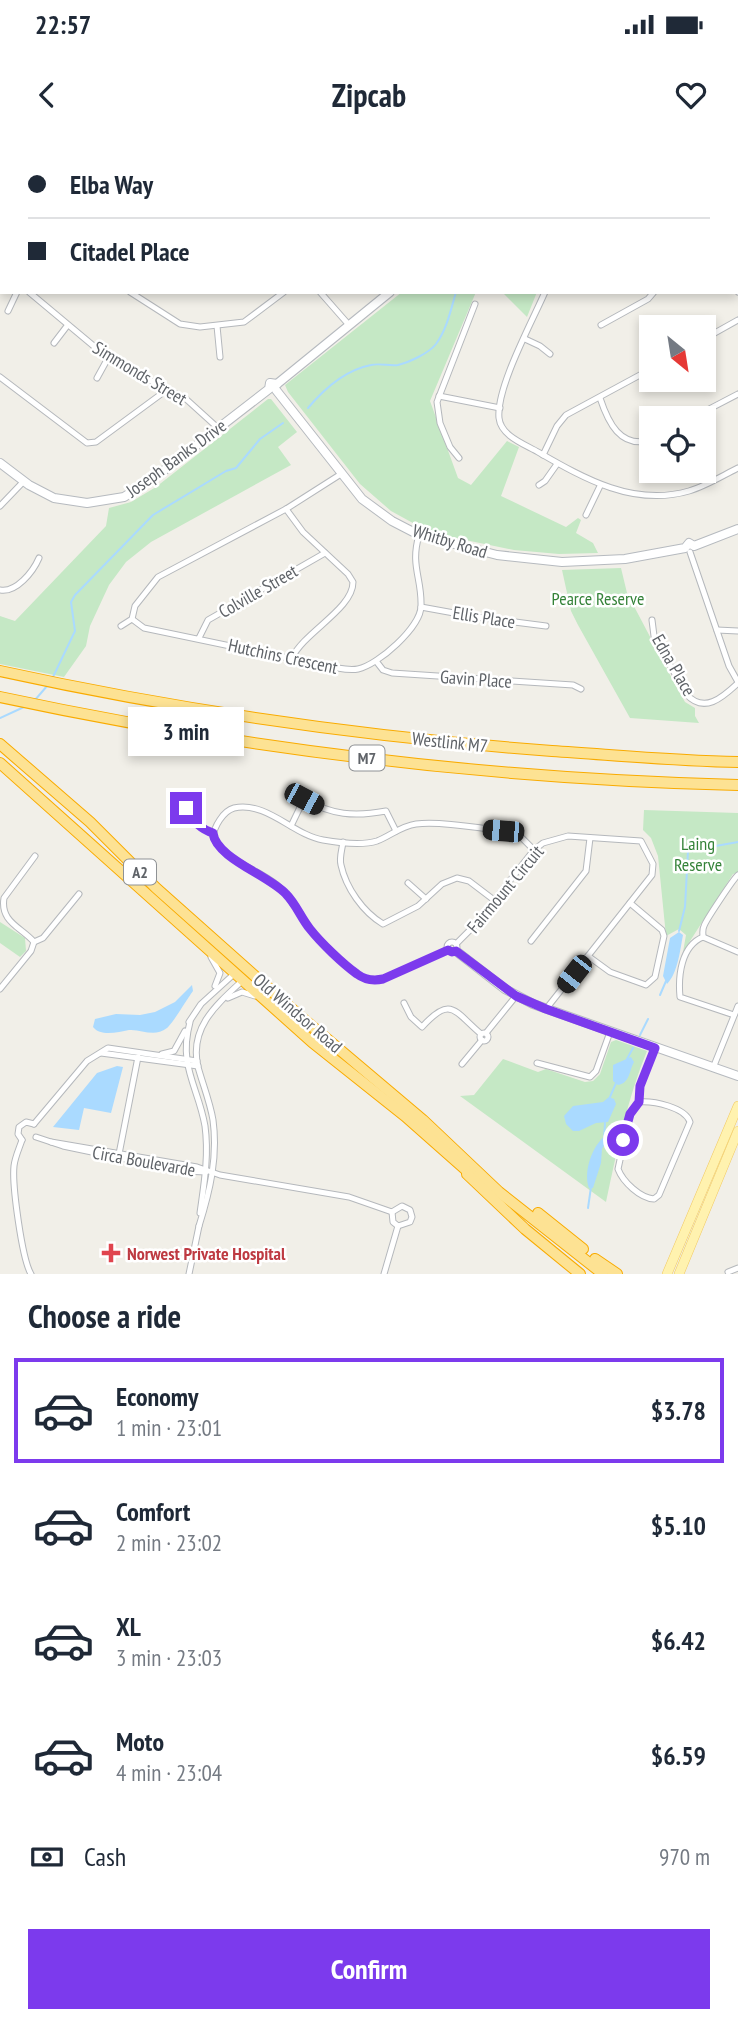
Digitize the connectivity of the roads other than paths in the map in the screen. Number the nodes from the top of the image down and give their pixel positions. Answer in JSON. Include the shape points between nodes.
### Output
{"nodes":[{"id":1,"x":16,"y":294,"type":"edge"},
{"id":2,"x":31,"y":294,"type":"edge"},
{"id":3,"x":133,"y":294,"type":"edge"},
{"id":4,"x":281,"y":294,"type":"edge"},
{"id":5,"x":322,"y":294,"type":"edge"},
{"id":6,"x":388,"y":294,"type":"edge"},
{"id":7,"x":544,"y":294,"type":"edge"},
{"id":8,"x":652,"y":294,"type":"edge"},
{"id":9,"x":475,"y":304,"type":"dead end"},
{"id":10,"x":8,"y":312,"type":"dead end"},
{"id":11,"x":738,"y":320,"type":"edge"},
{"id":12,"x":349,"y":325,"type":"junction"},
{"id":13,"x":601,"y":325,"type":"dead end"},
{"id":14,"x":66,"y":326,"type":"junction"},
{"id":15,"x":217,"y":326,"type":"junction"},
{"id":16,"x":716,"y":332,"type":"edge"},
{"id":17,"x":525,"y":339,"type":"junction"},
{"id":18,"x":54,"y":343,"type":"dead end"},
{"id":19,"x":550,"y":354,"type":"dead end"},
{"id":20,"x":220,"y":357,"type":"dead end"},
{"id":21,"x":108,"y":358,"type":"junction"},
{"id":22,"x":639,"y":376,"type":"edge"},
{"id":23,"x":0,"y":377,"type":"edge"},
{"id":24,"x":97,"y":378,"type":"dead end"},
{"id":25,"x":274,"y":387,"type":"junction"},
{"id":26,"x":168,"y":389,"type":"junction"},
{"id":27,"x":738,"y":394,"type":"edge"},
{"id":28,"x":439,"y":396,"type":"junction"},
{"id":29,"x":600,"y":398,"type":"junction"},
{"id":30,"x":715,"y":406,"type":"edge"},
{"id":31,"x":500,"y":408,"type":"junction"},
{"id":32,"x":218,"y":428,"type":"junction"},
{"id":33,"x":639,"y":442,"type":"edge"},
{"id":34,"x":543,"y":455,"type":"junction"},
{"id":35,"x":459,"y":458,"type":"dead end"},
{"id":36,"x":0,"y":463,"type":"edge"},
{"id":37,"x":557,"y":464,"type":"junction"},
{"id":38,"x":738,"y":468,"type":"edge"},
{"id":39,"x":341,"y":474,"type":"junction"},
{"id":40,"x":24,"y":481,"type":"junction"},
{"id":41,"x":539,"y":485,"type":"dead end"},
{"id":42,"x":600,"y":486,"type":"junction"},
{"id":43,"x":0,"y":506,"type":"edge"},
{"id":44,"x":286,"y":509,"type":"junction"},
{"id":45,"x":586,"y":515,"type":"dead end"},
{"id":46,"x":738,"y":529,"type":"edge"},
{"id":47,"x":419,"y":535,"type":"junction"},
{"id":48,"x":690,"y":548,"type":"junction"},
{"id":49,"x":325,"y":553,"type":"junction"},
{"id":50,"x":39,"y":558,"type":"dead end"},
{"id":51,"x":0,"y":590,"type":"edge"},
{"id":52,"x":421,"y":607,"type":"junction"},
{"id":53,"x":132,"y":619,"type":"junction"},
{"id":54,"x":652,"y":620,"type":"dead end"},
{"id":55,"x":121,"y":626,"type":"dead end"},
{"id":56,"x":546,"y":626,"type":"dead end"},
{"id":57,"x":717,"y":630,"type":"junction"},
{"id":58,"x":738,"y":631,"type":"edge"},
{"id":59,"x":199,"y":638,"type":"junction"},
{"id":60,"x":292,"y":658,"type":"junction"},
{"id":61,"x":376,"y":661,"type":"junction"},
{"id":62,"x":0,"y":671,"type":"edge"},
{"id":63,"x":738,"y":682,"type":"edge"},
{"id":64,"x":581,"y":689,"type":"dead end"},
{"id":65,"x":0,"y":696,"type":"edge"},
{"id":66,"x":0,"y":744,"type":"edge"},
{"id":67,"x":738,"y":762,"type":"edge"},
{"id":68,"x":0,"y":763,"type":"edge"},
{"id":69,"x":738,"y":785,"type":"edge"},
{"id":70,"x":186,"y":808,"type":"dead end"},
{"id":71,"x":290,"y":825,"type":"junction"},
{"id":72,"x":396,"y":831,"type":"junction"},
{"id":73,"x":213,"y":833,"type":"junction"},
{"id":74,"x":590,"y":838,"type":"junction"},
{"id":75,"x":343,"y":842,"type":"junction"},
{"id":76,"x":534,"y":850,"type":"junction"},
{"id":77,"x":35,"y":856,"type":"dead end"},
{"id":78,"x":738,"y":875,"type":"edge"},
{"id":79,"x":408,"y":883,"type":"dead end"},
{"id":80,"x":79,"y":894,"type":"dead end"},
{"id":81,"x":426,"y":899,"type":"junction"},
{"id":82,"x":494,"y":900,"type":"junction"},
{"id":83,"x":630,"y":903,"type":"junction"},
{"id":84,"x":187,"y":930,"type":"junction"},
{"id":85,"x":703,"y":937,"type":"junction"},
{"id":86,"x":531,"y":941,"type":"dead end"},
{"id":87,"x":34,"y":942,"type":"junction"},
{"id":88,"x":454,"y":948,"type":"junction"},
{"id":89,"x":738,"y":952,"type":"edge"},
{"id":90,"x":588,"y":956,"type":"junction"},
{"id":91,"x":243,"y":975,"type":"junction"},
{"id":92,"x":0,"y":989,"type":"edge"},
{"id":93,"x":516,"y":996,"type":"junction"},
{"id":94,"x":207,"y":997,"type":"junction"},
{"id":95,"x":404,"y":1003,"type":"dead end"},
{"id":96,"x":216,"y":1006,"type":"junction"},
{"id":97,"x":738,"y":1006,"type":"edge"},
{"id":98,"x":546,"y":1009,"type":"junction"},
{"id":99,"x":734,"y":1015,"type":"junction"},
{"id":100,"x":190,"y":1022,"type":"junction"},
{"id":101,"x":610,"y":1032,"type":"junction"},
{"id":102,"x":483,"y":1036,"type":"junction"},
{"id":103,"x":312,"y":1042,"type":"junction"},
{"id":104,"x":655,"y":1048,"type":"junction"},
{"id":105,"x":99,"y":1053,"type":"junction"},
{"id":106,"x":155,"y":1055,"type":"junction"},
{"id":107,"x":138,"y":1057,"type":"junction"},
{"id":108,"x":186,"y":1063,"type":"junction"},
{"id":109,"x":537,"y":1063,"type":"dead end"},
{"id":110,"x":198,"y":1064,"type":"junction"},
{"id":111,"x":462,"y":1064,"type":"dead end"},
{"id":112,"x":713,"y":1068,"type":"junction"},
{"id":113,"x":738,"y":1076,"type":"edge"},
{"id":114,"x":639,"y":1102,"type":"junction"},
{"id":115,"x":738,"y":1106,"type":"edge"},
{"id":116,"x":34,"y":1124,"type":"junction"},
{"id":117,"x":738,"y":1131,"type":"edge"},
{"id":118,"x":36,"y":1137,"type":"junction"},
{"id":119,"x":22,"y":1140,"type":"junction"},
{"id":120,"x":454,"y":1154,"type":"junction"},
{"id":121,"x":119,"y":1155,"type":"junction"},
{"id":122,"x":210,"y":1173,"type":"junction"},
{"id":123,"x":392,"y":1212,"type":"junction"},
{"id":124,"x":398,"y":1226,"type":"junction"},
{"id":125,"x":594,"y":1258,"type":"junction"},
{"id":126,"x":738,"y":1268,"type":"edge"},
{"id":127,"x":729,"y":1272,"type":"dead end"},
{"id":128,"x":32,"y":1274,"type":"edge"},
{"id":129,"x":189,"y":1274,"type":"edge"},
{"id":130,"x":384,"y":1274,"type":"edge"},
{"id":131,"x":580,"y":1274,"type":"edge"},
{"id":132,"x":592,"y":1274,"type":"edge"},
{"id":133,"x":603,"y":1274,"type":"edge"},
{"id":134,"x":617,"y":1274,"type":"edge"},
{"id":135,"x":623,"y":1274,"type":"edge"},
{"id":136,"x":667,"y":1274,"type":"edge"},
{"id":137,"x":679,"y":1274,"type":"edge"}],
"edges":[{"from":1,"to":10,"type":"street"},
{"from":2,"to":14,"type":"street","name":"Simmonds Street"},
{"from":3,"to":15,"type":"street","via":[[180,324]]},
{"from":4,"to":15,"type":"street","via":[[244,322]]},
{"from":5,"to":12,"type":"street"},
{"from":6,"to":12,"type":"street","name":"Joseph Banks Drive"},
{"from":7,"to":17,"type":"street"},
{"from":8,"to":13,"type":"street"},
{"from":9,"to":28,"type":"street"},
{"from":11,"to":16,"type":"street"},
{"from":12,"to":25,"type":"street","name":"Joseph Banks Drive"},
{"from":14,"to":18,"type":"street"},
{"from":14,"to":21,"type":"street","name":"Simmonds Street"},
{"from":15,"to":20,"type":"street"},
{"from":17,"to":19,"type":"street"},
{"from":17,"to":31,"type":"street"},
{"from":21,"to":24,"type":"street"},
{"from":21,"to":26,"type":"street","name":"Simmonds Street"},
{"from":22,"to":29,"type":"street"},
{"from":23,"to":26,"type":"street","via":[[88,443],[96,442]]},
{"from":25,"to":32,"type":"street","name":"Joseph Banks Drive"},
{"from":25,"to":39,"type":"street","name":"Whitby Road"},
{"from":26,"to":32,"type":"street","name":"Simmonds Street"},
{"from":27,"to":30,"type":"street"},
{"from":28,"to":31,"type":"street"},
{"from":28,"to":35,"type":"street","via":[[440,423]]},
{"from":29,"to":33,"type":"street","via":[[608,423]]},
{"from":29,"to":34,"type":"street","via":[[566,415]]},
{"from":31,"to":34,"type":"street","via":[[506,433]]},
{"from":32,"to":40,"type":"street","name":"Joseph Banks Drive","via":[[124,497],[99,503],[70,502]]},
{"from":34,"to":37,"type":"street"},
{"from":36,"to":40,"type":"street","name":"Joseph Banks Drive"},
{"from":37,"to":41,"type":"street"},
{"from":37,"to":42,"type":"street"},
{"from":38,"to":42,"type":"street","via":[[690,491],[665,495],[639,495]]},
{"from":39,"to":44,"type":"street"},
{"from":39,"to":47,"type":"street","name":"Whitby Road","via":[[365,502]]},
{"from":40,"to":43,"type":"street"},
{"from":42,"to":45,"type":"street"},
{"from":44,"to":49,"type":"street"},
{"from":44,"to":53,"type":"street","via":[[158,577],[135,606]]},
{"from":46,"to":48,"type":"street","name":"Whitby Road"},
{"from":47,"to":48,"type":"street","name":"Whitby Road","via":[[497,555],[562,562],[625,559]]},
{"from":47,"to":52,"type":"street","via":[[414,562]]},
{"from":48,"to":57,"type":"street"},
{"from":49,"to":59,"type":"street","name":"Colville Street","via":[[208,620]]},
{"from":49,"to":60,"type":"street","via":[[348,573],[353,589]]},
{"from":50,"to":51,"type":"street","via":[[13,589]]},
{"from":52,"to":56,"type":"street","name":"Ellis Place"},
{"from":52,"to":61,"type":"street","name":"Hutchins Crescent","via":[[411,629]]},
{"from":53,"to":55,"type":"street"},
{"from":53,"to":59,"type":"street","name":"Hutchins Crescent","via":[[144,628]]},
{"from":54,"to":63,"type":"street","name":"Edna Place","via":[[654,636],[693,701],[711,703]]},
{"from":57,"to":58,"type":"street"},
{"from":57,"to":63,"type":"street"},
{"from":59,"to":60,"type":"street","name":"Hutchins Crescent"},
{"from":60,"to":61,"type":"street","name":"Hutchins Crescent","via":[[345,669]]},
{"from":61,"to":64,"type":"street","name":"Gavin Place","via":[[392,674]]},
{"from":62,"to":67,"type":"highway","name":"Westlink M7","number":"M7","via":[[336,730],[494,747]]},
{"from":65,"to":69,"type":"highway","name":"Westlink M7","number":"M7","via":[[295,750],[474,770]]},
{"from":66,"to":91,"type":"highway","name":"Old Windsor Road","number":"A2","via":[[82,814]]},
{"from":68,"to":84,"type":"highway","name":"Old Windsor Road","number":"A2"},
{"from":70,"to":73,"type":"street","via":[[191,818]]},
{"from":71,"to":72,"type":"street","via":[[304,799],[334,813],[386,811]]},
{"from":71,"to":73,"type":"street","via":[[257,810],[236,808],[226,812]]},
{"from":71,"to":75,"type":"street","via":[[312,837]]},
{"from":72,"to":75,"type":"street","via":[[369,843]]},
{"from":72,"to":76,"type":"street","via":[[424,824],[512,832]]},
{"from":73,"to":88,"type":"street","via":[[232,857],[278,886],[310,929],[358,975],[383,979]]},
{"from":74,"to":76,"type":"street","name":"Fairmount Circuit","via":[[555,838]]},
{"from":74,"to":83,"type":"street","name":"Fairmount Circuit","via":[[644,844],[654,870]]},
{"from":74,"to":86,"type":"street","via":[[586,871]]},
{"from":75,"to":81,"type":"street","via":[[342,869],[364,910],[383,924]]},
{"from":76,"to":82,"type":"street","name":"Fairmount Circuit"},
{"from":77,"to":87,"type":"street","via":[[4,898],[1,911]]},
{"from":78,"to":85,"type":"street","via":[[704,925]]},
{"from":79,"to":81,"type":"street"},
{"from":80,"to":87,"type":"street","via":[[43,938]]},
{"from":81,"to":82,"type":"street","via":[[457,878],[470,881]]},
{"from":82,"to":88,"type":"street","name":"Fairmount Circuit"},
{"from":83,"to":90,"type":"street","name":"Fairmount Circuit"},
{"from":83,"to":90,"type":"street","via":[[657,924],[664,936],[655,977],[646,985],[610,972]]},
{"from":84,"to":91,"type":"highway","name":"Old Windsor Road","number":"A2"},
{"from":84,"to":94,"type":"street","via":[[219,970],[218,981]]},
{"from":85,"to":89,"type":"street"},
{"from":85,"to":99,"type":"street","via":[[692,943],[684,957],[680,997]]},
{"from":87,"to":92,"type":"street"},
{"from":88,"to":93,"type":"street"},
{"from":90,"to":98,"type":"street","name":"Fairmount Circuit"},
{"from":91,"to":94,"type":"street"},
{"from":91,"to":96,"type":"street"},
{"from":91,"to":103,"type":"highway","name":"Old Windsor Road","number":"A2"},
{"from":91,"to":120,"type":"highway","name":"Old Windsor Road","number":"A2"},
{"from":93,"to":98,"type":"street"},
{"from":93,"to":102,"type":"street"},
{"from":94,"to":100,"type":"street"},
{"from":95,"to":102,"type":"street","via":[[422,1027],[446,1008]]},
{"from":96,"to":103,"type":"street","via":[[237,994],[250,994]]},
{"from":96,"to":110,"type":"street","via":[[196,1042]]},
{"from":97,"to":99,"type":"street"},
{"from":98,"to":101,"type":"street"},
{"from":99,"to":112,"type":"street"},
{"from":100,"to":106,"type":"street","via":[[174,1051]]},
{"from":100,"to":108,"type":"street"},
{"from":101,"to":104,"type":"street"},
{"from":101,"to":109,"type":"street","via":[[592,1076]]},
{"from":102,"to":111,"type":"street"},
{"from":103,"to":120,"type":"highway","name":"Old Windsor Road","number":"A2"},
{"from":104,"to":112,"type":"street"},
{"from":104,"to":114,"type":"street","via":[[640,1086]]},
{"from":105,"to":106,"type":"street","via":[[111,1048]]},
{"from":105,"to":107,"type":"street"},
{"from":105,"to":116,"type":"street"},
{"from":106,"to":108,"type":"street"},
{"from":107,"to":108,"type":"street"},
{"from":107,"to":121,"type":"street"},
{"from":108,"to":110,"type":"street"},
{"from":108,"to":122,"type":"street","via":[[204,1122]]},
{"from":110,"to":122,"type":"street","via":[[213,1118]]},
{"from":112,"to":113,"type":"street"},
{"from":114,"to":114,"type":"street","via":[[651,1101],[685,1113],[691,1122],[657,1198],[648,1199],[621,1176],[618,1164],[630,1114]]},
{"from":115,"to":136,"type":"main road"},
{"from":116,"to":118,"type":"street"},
{"from":116,"to":119,"type":"street","via":[[26,1122],[19,1127]]},
{"from":117,"to":137,"type":"main road"},
{"from":118,"to":119,"type":"street"},
{"from":118,"to":121,"type":"street","name":"Circa Boulevarde"},
{"from":119,"to":128,"type":"street","via":[[14,1178],[25,1260]]},
{"from":120,"to":125,"type":"highway"},
{"from":120,"to":131,"type":"highway","via":[[525,1228]]},
{"from":120,"to":132,"type":"highway","name":"Old Windsor Road","number":"A2","via":[[518,1215]]},
{"from":120,"to":133,"type":"highway","name":"Old Windsor Road","number":"A2"},
{"from":121,"to":122,"type":"street","name":"Circa Boulevarde"},
{"from":122,"to":123,"type":"street","name":"Circa Boulevarde","via":[[337,1194]]},
{"from":122,"to":129,"type":"street"},
{"from":123,"to":124,"type":"street"},
{"from":123,"to":124,"type":"street","via":[[402,1206],[410,1210],[410,1222]]},
{"from":124,"to":130,"type":"street"},
{"from":125,"to":134,"type":"highway"},
{"from":125,"to":135,"type":"highway"},
{"from":126,"to":127,"type":"street"}]}
